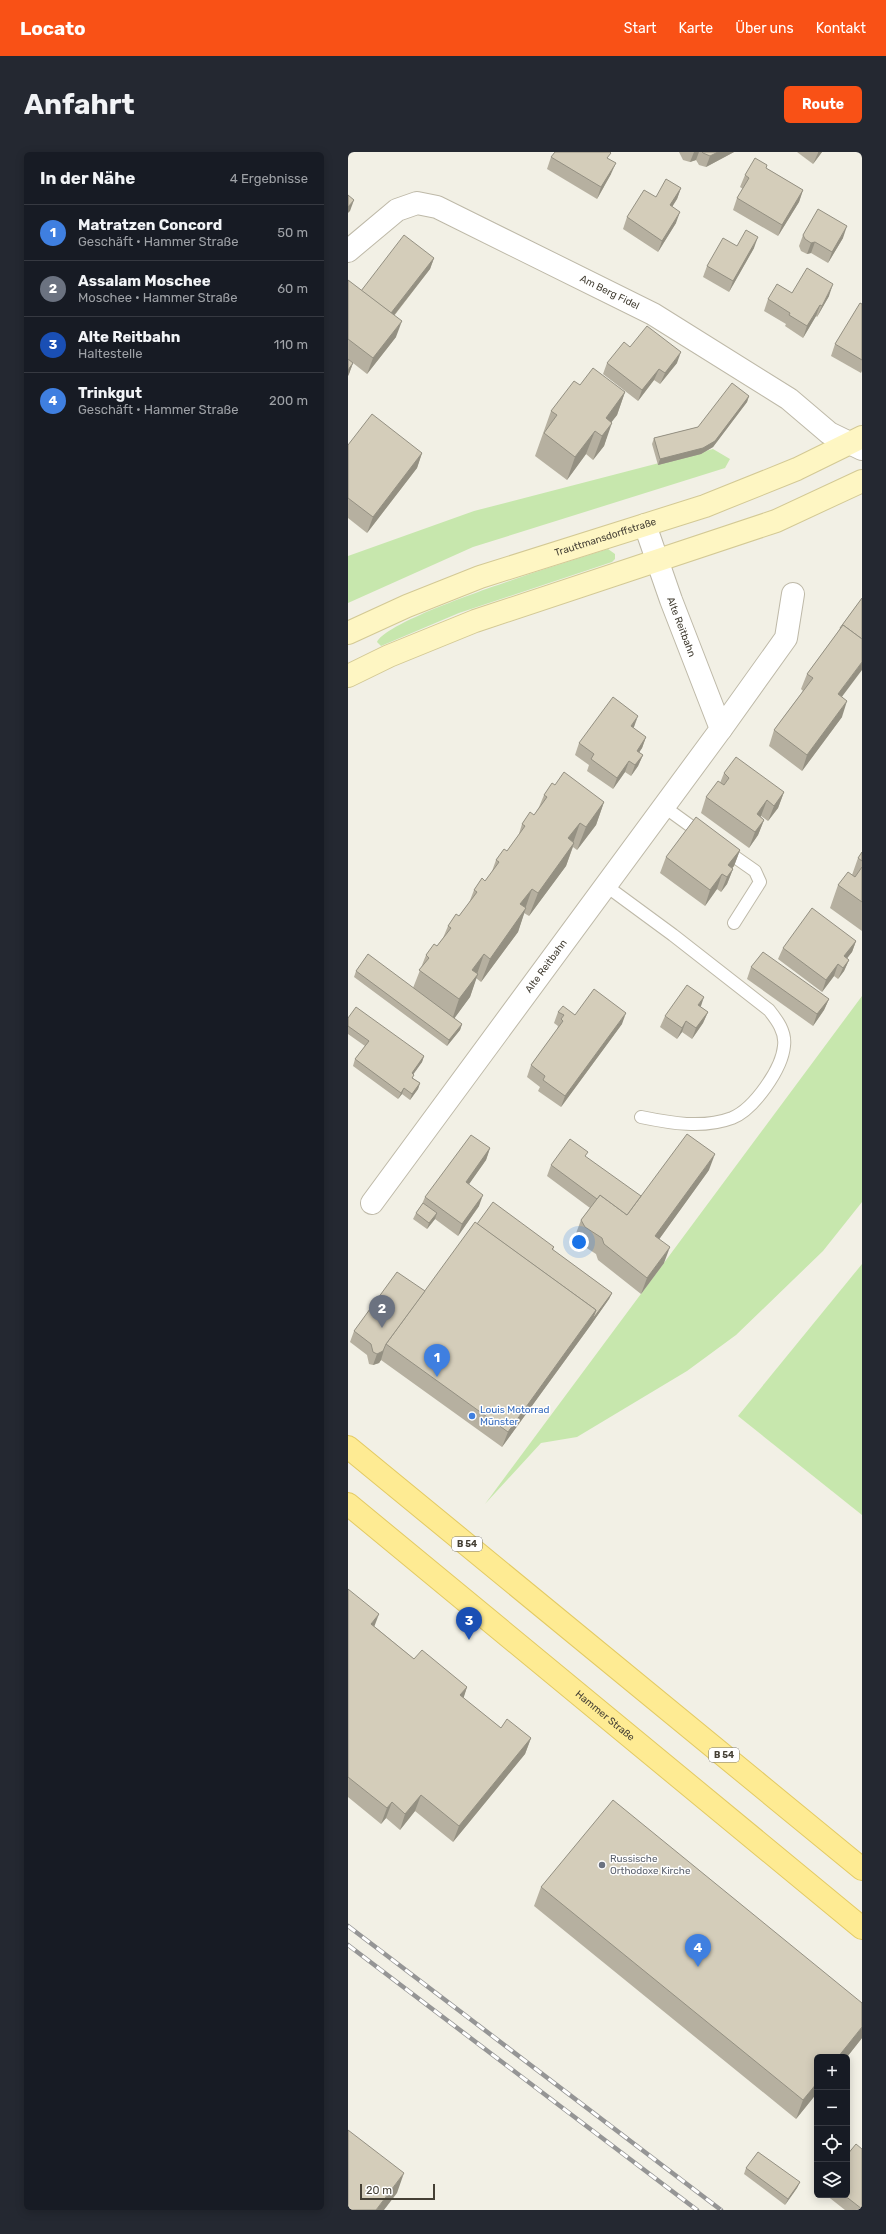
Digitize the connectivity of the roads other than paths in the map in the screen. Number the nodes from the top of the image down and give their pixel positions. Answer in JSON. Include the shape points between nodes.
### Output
{"nodes":[{"id":1,"x":348,"y":251,"type":"edge"},
{"id":2,"x":858,"y":443,"type":"edge"},
{"id":3,"x":862,"y":481,"type":"edge"},
{"id":4,"x":645,"y":524,"type":"junction"},
{"id":5,"x":657,"y":561,"type":"junction"},
{"id":6,"x":793,"y":594,"type":"dead end"},
{"id":7,"x":348,"y":633,"type":"edge"},
{"id":8,"x":348,"y":676,"type":"edge"},
{"id":9,"x":720,"y":729,"type":"junction"},
{"id":10,"x":663,"y":806,"type":"junction"},
{"id":11,"x":605,"y":885,"type":"junction"},
{"id":12,"x":734,"y":923,"type":"dead end"},
{"id":13,"x":641,"y":1117,"type":"dead end"},
{"id":14,"x":372,"y":1203,"type":"dead end"},
{"id":15,"x":348,"y":1447,"type":"edge"},
{"id":16,"x":348,"y":1504,"type":"edge"},
{"id":17,"x":862,"y":1869,"type":"edge"},
{"id":18,"x":862,"y":1928,"type":"edge"}],
"edges":[{"from":1,"to":2,"type":"street","name":"Am Berg Fidel","via":[[397,210],[417,202],[437,207],[654,314],[789,399],[829,433]]},
{"from":2,"to":4,"type":"street","name":"Trauttmansdorffstraße","via":[[705,506]]},
{"from":3,"to":5,"type":"street","via":[[776,521]]},
{"from":4,"to":5,"type":"street","name":"Alte Reitbahn"},
{"from":4,"to":7,"type":"street","name":"Trauttmansdorffstraße","via":[[480,577]]},
{"from":5,"to":8,"type":"street","via":[[574,586],[475,621],[389,656]]},
{"from":5,"to":9,"type":"street","name":"Alte Reitbahn"},
{"from":6,"to":9,"type":"street","name":"Alte Reitbahn","via":[[786,638]]},
{"from":9,"to":10,"type":"street","name":"Alte Reitbahn"},
{"from":10,"to":11,"type":"street","name":"Alte Reitbahn"},
{"from":10,"to":12,"type":"lane","via":[[758,875],[760,882]]},
{"from":11,"to":13,"type":"lane","via":[[769,1010],[780,1025],[784,1045],[776,1072],[755,1100],[733,1117],[705,1124],[662,1122]]},
{"from":11,"to":14,"type":"street","name":"Alte Reitbahn"},
{"from":15,"to":17,"type":"main road","number":"B 54"},
{"from":16,"to":18,"type":"main road","name":"Hammer Straße"}]}
